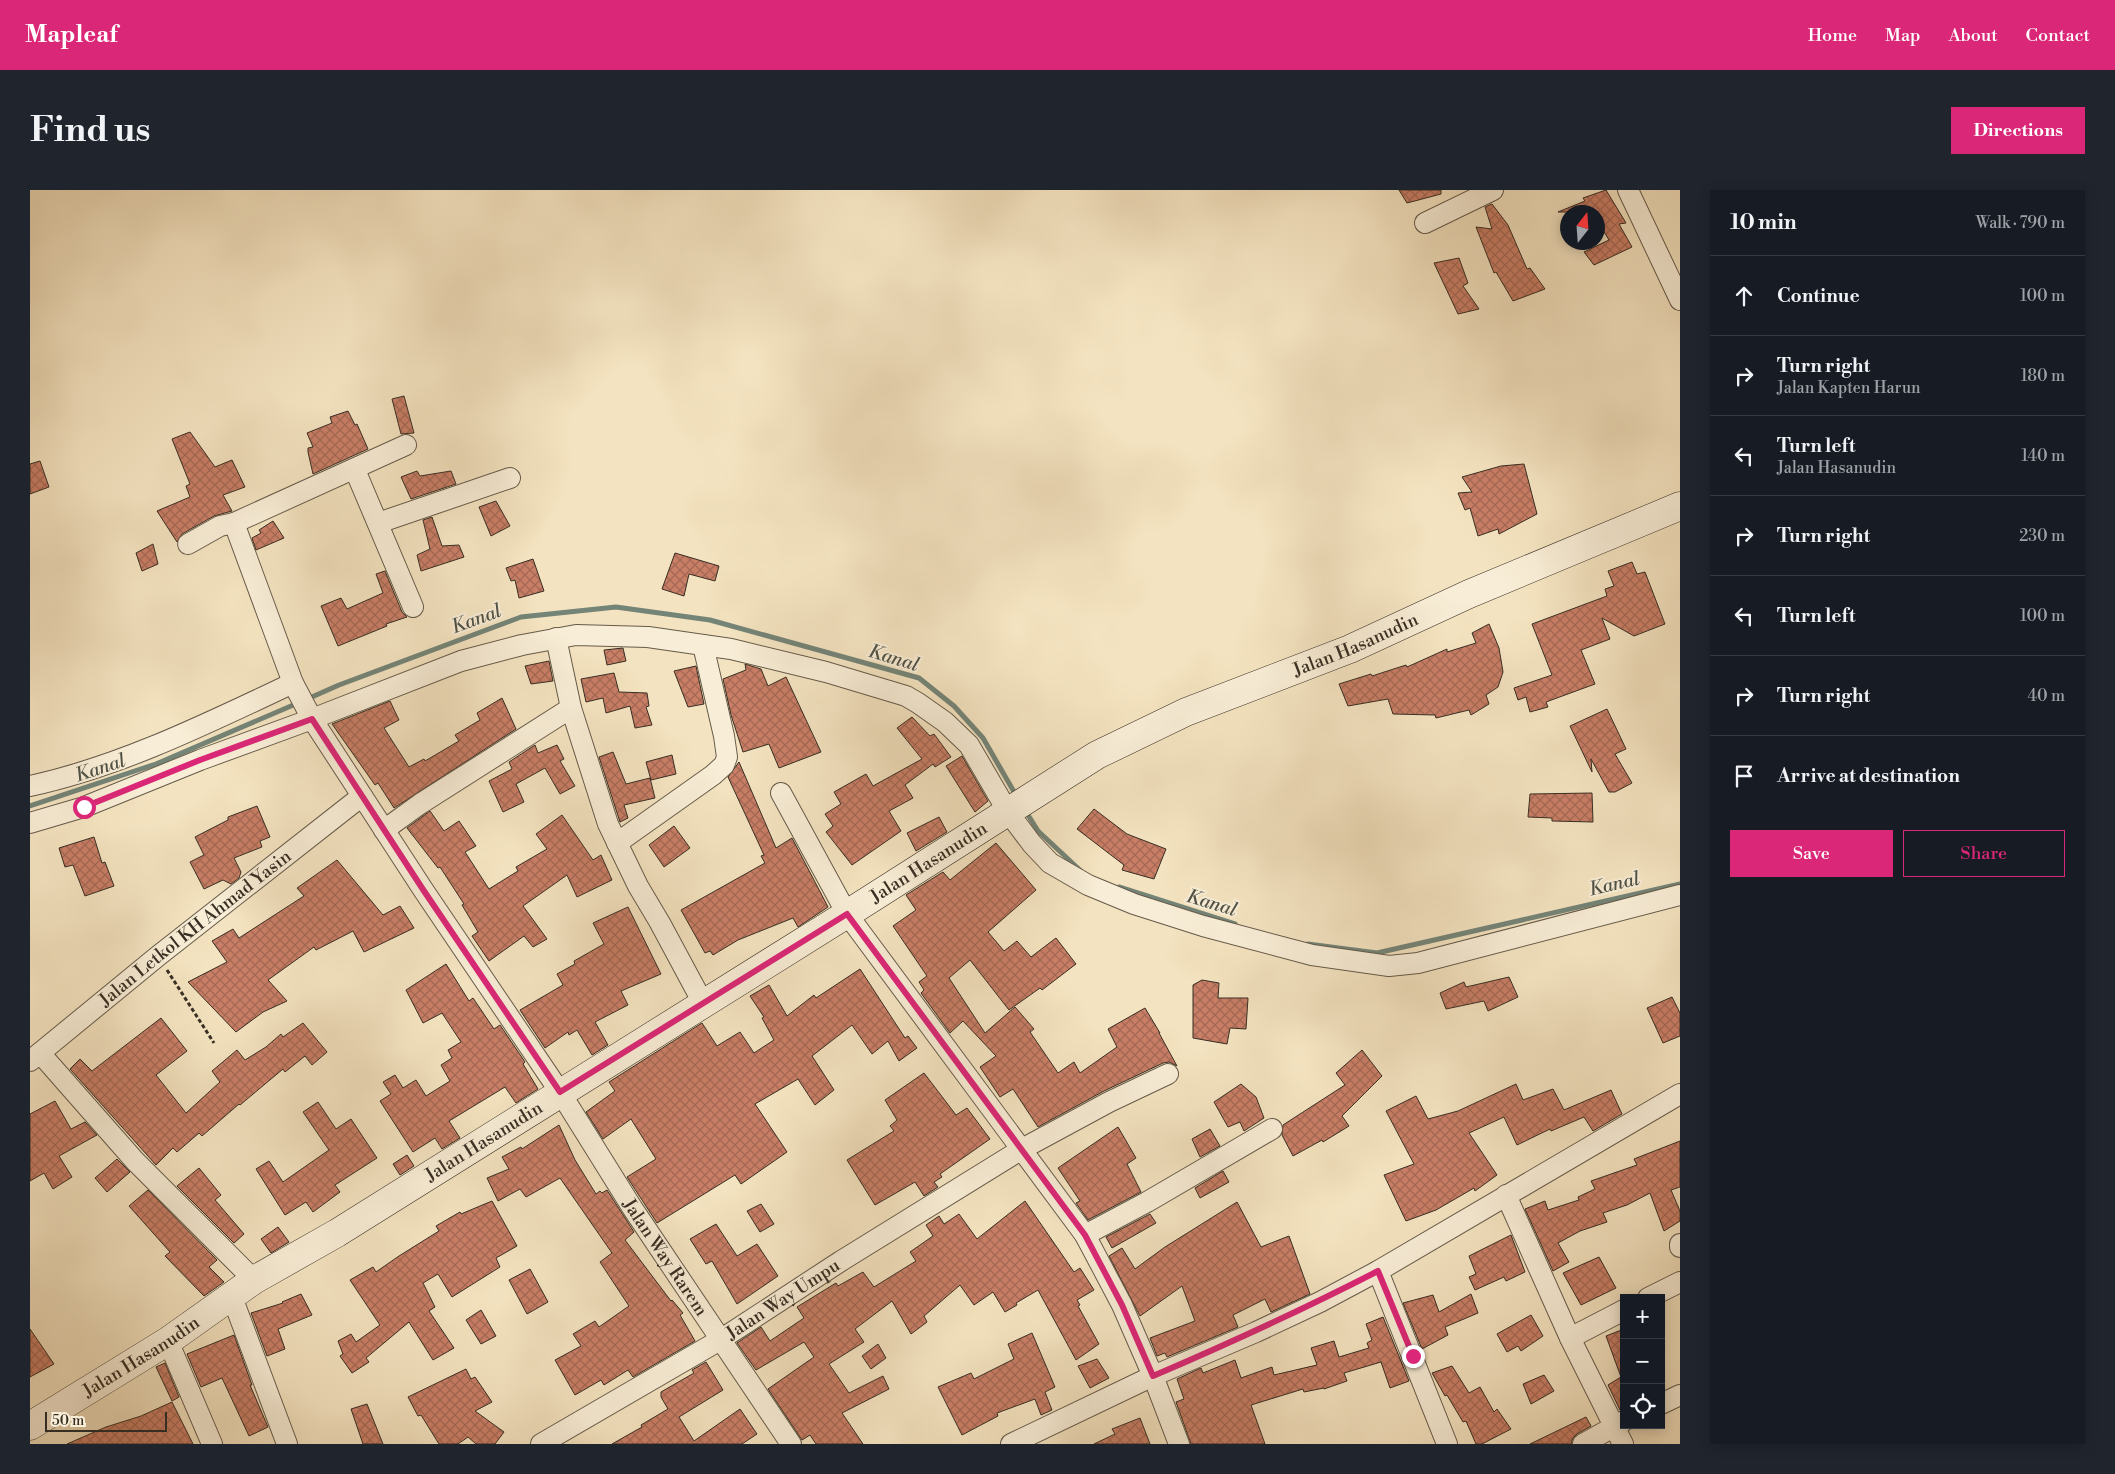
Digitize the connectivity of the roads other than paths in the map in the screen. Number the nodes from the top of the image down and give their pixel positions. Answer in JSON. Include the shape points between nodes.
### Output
{"nodes":[{"id":1,"x":1493,"y":190,"type":"edge"},
{"id":2,"x":1628,"y":190,"type":"edge"},
{"id":3,"x":1425,"y":224,"type":"dead end"},
{"id":4,"x":1680,"y":300,"type":"edge"},
{"id":5,"x":406,"y":445,"type":"dead end"},
{"id":6,"x":355,"y":470,"type":"junction"},
{"id":7,"x":510,"y":478,"type":"dead end"},
{"id":8,"x":1680,"y":506,"type":"edge"},
{"id":9,"x":234,"y":523,"type":"junction"},
{"id":10,"x":378,"y":523,"type":"junction"},
{"id":11,"x":188,"y":544,"type":"dead end"},
{"id":12,"x":413,"y":607,"type":"dead end"},
{"id":13,"x":556,"y":638,"type":"junction"},
{"id":14,"x":703,"y":645,"type":"junction"},
{"id":15,"x":294,"y":686,"type":"junction"},
{"id":16,"x":571,"y":708,"type":"junction"},
{"id":17,"x":311,"y":717,"type":"junction"},
{"id":18,"x":30,"y":786,"type":"edge"},
{"id":19,"x":781,"y":793,"type":"dead end"},
{"id":20,"x":362,"y":796,"type":"junction"},
{"id":21,"x":1010,"y":810,"type":"junction"},
{"id":22,"x":30,"y":823,"type":"edge"},
{"id":23,"x":384,"y":830,"type":"junction"},
{"id":24,"x":617,"y":843,"type":"junction"},
{"id":25,"x":1680,"y":895,"type":"edge"},
{"id":26,"x":847,"y":914,"type":"junction"},
{"id":27,"x":702,"y":1003,"type":"junction"},
{"id":28,"x":35,"y":1057,"type":"edge"},
{"id":29,"x":1168,"y":1074,"type":"dead end"},
{"id":30,"x":560,"y":1092,"type":"junction"},
{"id":31,"x":1680,"y":1094,"type":"edge"},
{"id":32,"x":1272,"y":1129,"type":"dead end"},
{"id":33,"x":1022,"y":1149,"type":"junction"},
{"id":34,"x":1506,"y":1195,"type":"junction"},
{"id":35,"x":1085,"y":1235,"type":"junction"},
{"id":36,"x":1378,"y":1271,"type":"junction"},
{"id":37,"x":254,"y":1280,"type":"junction"},
{"id":38,"x":1680,"y":1282,"type":"edge"},
{"id":39,"x":1656,"y":1294,"type":"edge"},
{"id":40,"x":232,"y":1298,"type":"junction"},
{"id":41,"x":1620,"y":1312,"type":"edge"},
{"id":42,"x":1570,"y":1338,"type":"junction"},
{"id":43,"x":720,"y":1340,"type":"junction"},
{"id":44,"x":168,"y":1342,"type":"junction"},
{"id":45,"x":1153,"y":1376,"type":"junction"},
{"id":46,"x":1680,"y":1395,"type":"edge"},
{"id":47,"x":1665,"y":1402,"type":"edge"},
{"id":48,"x":1619,"y":1423,"type":"edge"},
{"id":49,"x":30,"y":1426,"type":"edge"},
{"id":50,"x":212,"y":1444,"type":"edge"},
{"id":51,"x":287,"y":1444,"type":"edge"},
{"id":52,"x":541,"y":1444,"type":"edge"},
{"id":53,"x":791,"y":1444,"type":"edge"},
{"id":54,"x":1011,"y":1444,"type":"edge"},
{"id":55,"x":1178,"y":1444,"type":"edge"},
{"id":56,"x":1447,"y":1444,"type":"edge"},
{"id":57,"x":1583,"y":1444,"type":"edge"},
{"id":58,"x":1623,"y":1444,"type":"edge"}],
"edges":[{"from":1,"to":3,"type":"street"},
{"from":2,"to":4,"type":"street"},
{"from":5,"to":6,"type":"street"},
{"from":6,"to":9,"type":"street"},
{"from":6,"to":10,"type":"street"},
{"from":7,"to":10,"type":"street"},
{"from":8,"to":21,"type":"main road","name":"Jalan Hasanudin","via":[[1469,594],[1350,649],[1186,712],[1097,755]]},
{"from":9,"to":11,"type":"street","via":[[220,526]]},
{"from":9,"to":15,"type":"street","name":"Jalan Way Rarem"},
{"from":10,"to":12,"type":"street"},
{"from":13,"to":14,"type":"street","via":[[611,635]]},
{"from":13,"to":16,"type":"street"},
{"from":13,"to":17,"type":"street","via":[[461,661]]},
{"from":14,"to":21,"type":"street","via":[[826,672],[912,699],[945,722],[969,745]]},
{"from":14,"to":24,"type":"street","via":[[724,736],[727,757],[724,765]]},
{"from":15,"to":17,"type":"street","name":"Jalan Way Rarem"},
{"from":15,"to":18,"type":"street","via":[[100,766]]},
{"from":16,"to":23,"type":"street","via":[[428,798]]},
{"from":16,"to":24,"type":"street"},
{"from":17,"to":20,"type":"street","name":"Jalan Way Rarem"},
{"from":17,"to":22,"type":"street","via":[[84,807]]},
{"from":19,"to":26,"type":"street"},
{"from":20,"to":23,"type":"street","name":"Jalan Way Rarem"},
{"from":20,"to":28,"type":"street","name":"Jalan Letkol KH Ahmad Yasin"},
{"from":21,"to":25,"type":"street","via":[[1032,844],[1050,863],[1088,885],[1203,926],[1312,955],[1360,963],[1389,966],[1418,962]]},
{"from":21,"to":26,"type":"main road","name":"Jalan Hasanudin"},
{"from":23,"to":30,"type":"street","name":"Jalan Way Rarem"},
{"from":24,"to":27,"type":"street"},
{"from":26,"to":27,"type":"main road","name":"Jalan Hasanudin"},
{"from":26,"to":33,"type":"street"},
{"from":27,"to":30,"type":"main road","name":"Jalan Hasanudin"},
{"from":28,"to":37,"type":"street"},
{"from":29,"to":33,"type":"street","name":"Jalan Way Umpu"},
{"from":30,"to":37,"type":"main road","name":"Jalan Hasanudin","via":[[337,1233]]},
{"from":30,"to":43,"type":"street","name":"Jalan Way Rarem"},
{"from":31,"to":34,"type":"street"},
{"from":32,"to":35,"type":"street"},
{"from":33,"to":35,"type":"street"},
{"from":33,"to":43,"type":"street","name":"Jalan Way Umpu"},
{"from":34,"to":36,"type":"street"},
{"from":34,"to":42,"type":"street"},
{"from":35,"to":45,"type":"street","via":[[1122,1305]]},
{"from":36,"to":45,"type":"street","via":[[1256,1332]]},
{"from":36,"to":56,"type":"street"},
{"from":37,"to":40,"type":"main road","name":"Jalan Hasanudin"},
{"from":38,"to":39,"type":"street"},
{"from":40,"to":44,"type":"main road","name":"Jalan Hasanudin"},
{"from":40,"to":51,"type":"street"},
{"from":41,"to":42,"type":"street"},
{"from":42,"to":48,"type":"street"},
{"from":43,"to":52,"type":"street","name":"Jalan Way Umpu"},
{"from":43,"to":53,"type":"street","name":"Jalan Way Rarem"},
{"from":44,"to":49,"type":"main road","name":"Jalan Hasanudin"},
{"from":44,"to":50,"type":"street"},
{"from":45,"to":54,"type":"street"},
{"from":45,"to":55,"type":"street"},
{"from":46,"to":47,"type":"street"},
{"from":48,"to":57,"type":"street"},
{"from":48,"to":58,"type":"street"}]}
